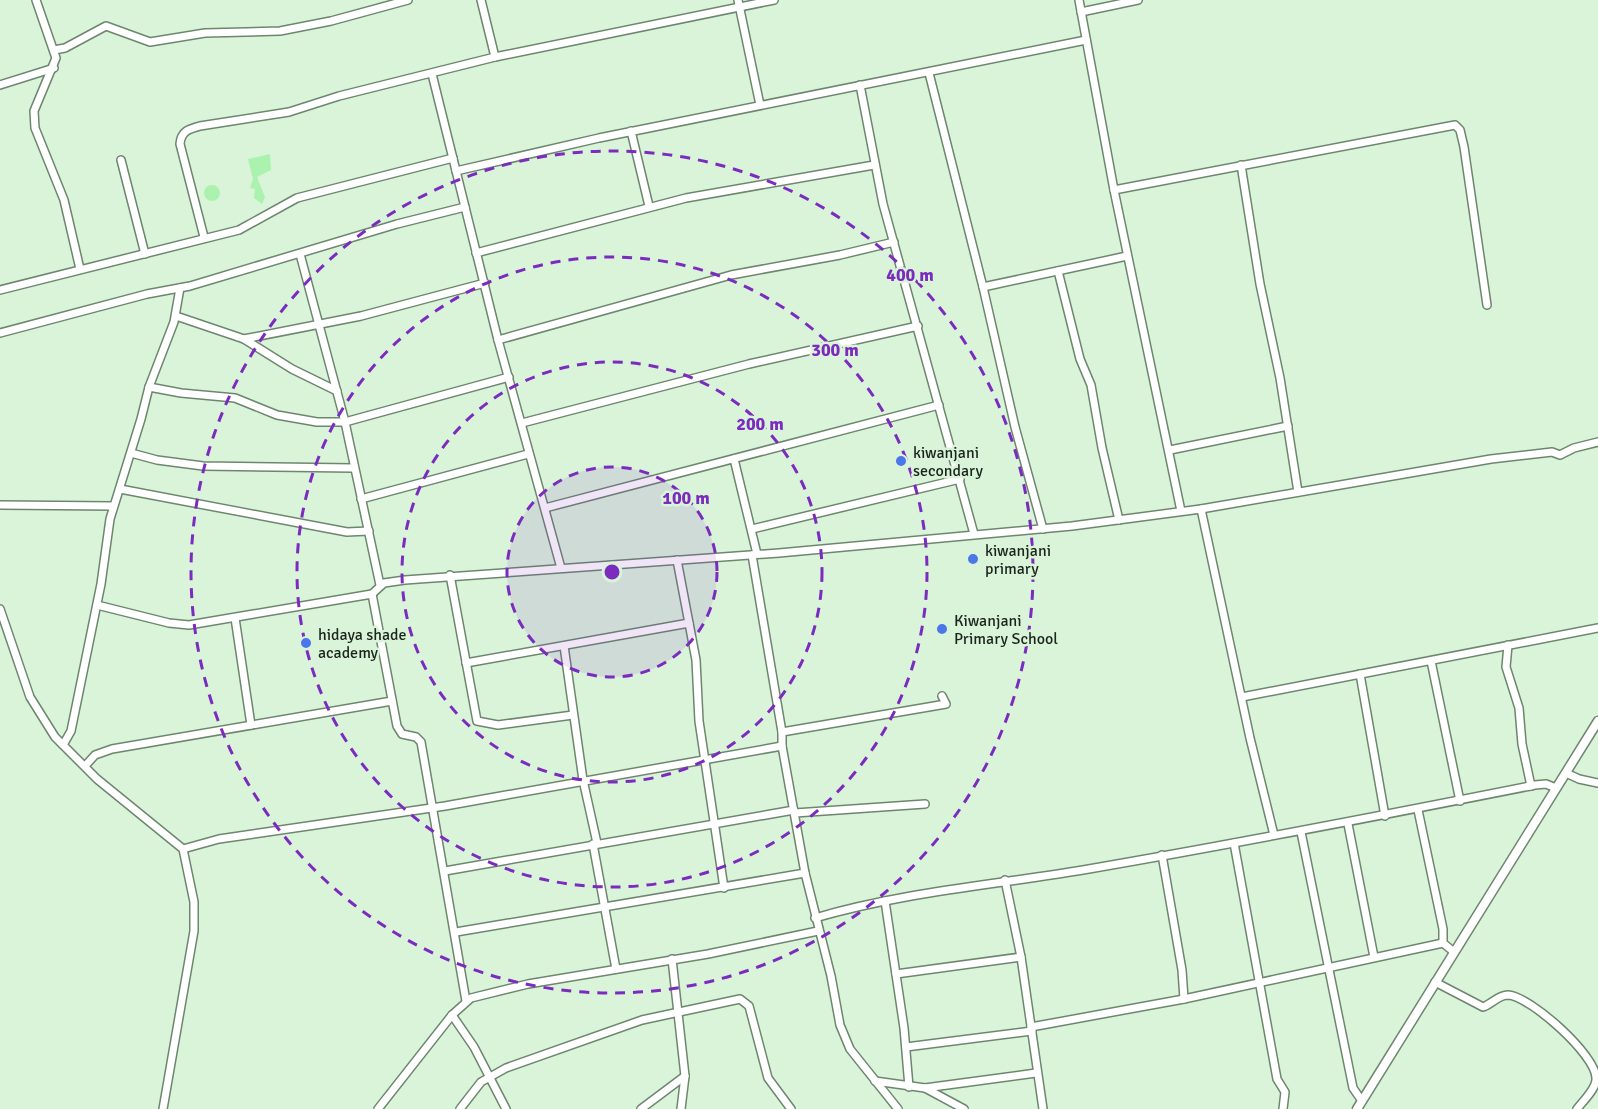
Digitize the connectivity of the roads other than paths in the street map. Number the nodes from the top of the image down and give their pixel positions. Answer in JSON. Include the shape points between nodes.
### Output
{"nodes":[{"id":1,"x":36,"y":0,"type":"edge"},
{"id":2,"x":408,"y":0,"type":"edge"},
{"id":3,"x":481,"y":0,"type":"edge"},
{"id":4,"x":774,"y":0,"type":"edge"},
{"id":5,"x":1079,"y":0,"type":"edge"},
{"id":6,"x":1138,"y":0,"type":"edge"},
{"id":7,"x":739,"y":3,"type":"edge"},
{"id":8,"x":1081,"y":12,"type":"junction"},
{"id":9,"x":1086,"y":40,"type":"junction"},
{"id":10,"x":54,"y":50,"type":"junction"},
{"id":11,"x":495,"y":57,"type":"junction"},
{"id":12,"x":54,"y":68,"type":"junction"},
{"id":13,"x":929,"y":73,"type":"junction"},
{"id":14,"x":432,"y":74,"type":"junction"},
{"id":15,"x":0,"y":85,"type":"edge"},
{"id":16,"x":861,"y":86,"type":"junction"},
{"id":17,"x":760,"y":105,"type":"junction"},
{"id":18,"x":631,"y":131,"type":"junction"},
{"id":19,"x":453,"y":158,"type":"junction"},
{"id":20,"x":121,"y":160,"type":"dead end"},
{"id":21,"x":874,"y":165,"type":"junction"},
{"id":22,"x":1241,"y":165,"type":"junction"},
{"id":23,"x":456,"y":171,"type":"junction"},
{"id":24,"x":1114,"y":190,"type":"junction"},
{"id":25,"x":649,"y":206,"type":"junction"},
{"id":26,"x":465,"y":207,"type":"junction"},
{"id":27,"x":204,"y":237,"type":"junction"},
{"id":28,"x":894,"y":242,"type":"junction"},
{"id":29,"x":476,"y":253,"type":"junction"},
{"id":30,"x":145,"y":254,"type":"junction"},
{"id":31,"x":300,"y":254,"type":"junction"},
{"id":32,"x":1127,"y":256,"type":"junction"},
{"id":33,"x":80,"y":269,"type":"junction"},
{"id":34,"x":1058,"y":271,"type":"junction"},
{"id":35,"x":484,"y":283,"type":"junction"},
{"id":36,"x":984,"y":287,"type":"junction"},
{"id":37,"x":180,"y":288,"type":"junction"},
{"id":38,"x":0,"y":290,"type":"edge"},
{"id":39,"x":1487,"y":304,"type":"dead end"},
{"id":40,"x":176,"y":316,"type":"junction"},
{"id":41,"x":318,"y":324,"type":"junction"},
{"id":42,"x":918,"y":326,"type":"junction"},
{"id":43,"x":0,"y":333,"type":"edge"},
{"id":44,"x":244,"y":339,"type":"junction"},
{"id":45,"x":498,"y":340,"type":"junction"},
{"id":46,"x":509,"y":377,"type":"junction"},
{"id":47,"x":148,"y":387,"type":"junction"},
{"id":48,"x":337,"y":391,"type":"junction"},
{"id":49,"x":939,"y":405,"type":"junction"},
{"id":50,"x":345,"y":422,"type":"junction"},
{"id":51,"x":522,"y":423,"type":"junction"},
{"id":52,"x":1288,"y":426,"type":"junction"},
{"id":53,"x":1598,"y":442,"type":"edge"},
{"id":54,"x":1170,"y":450,"type":"junction"},
{"id":55,"x":131,"y":453,"type":"junction"},
{"id":56,"x":528,"y":454,"type":"junction"},
{"id":57,"x":734,"y":459,"type":"junction"},
{"id":58,"x":353,"y":468,"type":"junction"},
{"id":59,"x":960,"y":479,"type":"junction"},
{"id":60,"x":120,"y":489,"type":"junction"},
{"id":61,"x":1298,"y":492,"type":"junction"},
{"id":62,"x":361,"y":499,"type":"junction"},
{"id":63,"x":0,"y":505,"type":"edge"},
{"id":64,"x":113,"y":506,"type":"junction"},
{"id":65,"x":544,"y":508,"type":"junction"},
{"id":66,"x":1201,"y":509,"type":"junction"},
{"id":67,"x":1181,"y":511,"type":"junction"},
{"id":68,"x":1119,"y":520,"type":"junction"},
{"id":69,"x":752,"y":529,"type":"junction"},
{"id":70,"x":1043,"y":529,"type":"junction"},
{"id":71,"x":369,"y":531,"type":"junction"},
{"id":72,"x":974,"y":534,"type":"junction"},
{"id":73,"x":755,"y":554,"type":"junction"},
{"id":74,"x":677,"y":560,"type":"junction"},
{"id":75,"x":561,"y":568,"type":"junction"},
{"id":76,"x":450,"y":575,"type":"junction"},
{"id":77,"x":380,"y":585,"type":"junction"},
{"id":78,"x":372,"y":594,"type":"junction"},
{"id":79,"x":97,"y":605,"type":"junction"},
{"id":80,"x":0,"y":609,"type":"edge"},
{"id":81,"x":235,"y":618,"type":"junction"},
{"id":82,"x":689,"y":623,"type":"junction"},
{"id":83,"x":3,"y":627,"type":"edge"},
{"id":84,"x":1598,"y":628,"type":"edge"},
{"id":85,"x":1508,"y":645,"type":"junction"},
{"id":86,"x":564,"y":646,"type":"junction"},
{"id":87,"x":1431,"y":661,"type":"junction"},
{"id":88,"x":466,"y":663,"type":"junction"},
{"id":89,"x":1360,"y":674,"type":"junction"},
{"id":90,"x":942,"y":696,"type":"dead end"},
{"id":91,"x":1242,"y":697,"type":"junction"},
{"id":92,"x":392,"y":701,"type":"junction"},
{"id":93,"x":573,"y":715,"type":"junction"},
{"id":94,"x":1598,"y":721,"type":"edge"},
{"id":95,"x":251,"y":726,"type":"junction"},
{"id":96,"x":782,"y":732,"type":"junction"},
{"id":97,"x":63,"y":745,"type":"junction"},
{"id":98,"x":782,"y":746,"type":"junction"},
{"id":99,"x":705,"y":761,"type":"junction"},
{"id":100,"x":85,"y":766,"type":"junction"},
{"id":101,"x":1566,"y":773,"type":"junction"},
{"id":102,"x":583,"y":780,"type":"junction"},
{"id":103,"x":1598,"y":783,"type":"edge"},
{"id":104,"x":1531,"y":786,"type":"junction"},
{"id":105,"x":1556,"y":788,"type":"junction"},
{"id":106,"x":1460,"y":801,"type":"junction"},
{"id":107,"x":925,"y":804,"type":"dead end"},
{"id":108,"x":433,"y":807,"type":"junction"},
{"id":109,"x":1418,"y":810,"type":"junction"},
{"id":110,"x":795,"y":811,"type":"junction"},
{"id":111,"x":1385,"y":816,"type":"junction"},
{"id":112,"x":716,"y":823,"type":"junction"},
{"id":113,"x":1348,"y":824,"type":"junction"},
{"id":114,"x":1301,"y":832,"type":"junction"},
{"id":115,"x":1274,"y":835,"type":"junction"},
{"id":116,"x":1234,"y":843,"type":"junction"},
{"id":117,"x":595,"y":844,"type":"junction"},
{"id":118,"x":183,"y":849,"type":"junction"},
{"id":119,"x":1162,"y":855,"type":"junction"},
{"id":120,"x":445,"y":872,"type":"junction"},
{"id":121,"x":805,"y":873,"type":"junction"},
{"id":122,"x":1005,"y":880,"type":"junction"},
{"id":123,"x":724,"y":888,"type":"junction"},
{"id":124,"x":885,"y":901,"type":"junction"},
{"id":125,"x":606,"y":907,"type":"junction"},
{"id":126,"x":815,"y":918,"type":"junction"},
{"id":127,"x":818,"y":931,"type":"junction"},
{"id":128,"x":456,"y":932,"type":"junction"},
{"id":129,"x":1443,"y":943,"type":"junction"},
{"id":130,"x":1454,"y":952,"type":"junction"},
{"id":131,"x":1021,"y":957,"type":"junction"},
{"id":132,"x":1374,"y":957,"type":"junction"},
{"id":133,"x":672,"y":959,"type":"junction"},
{"id":134,"x":1329,"y":967,"type":"junction"},
{"id":135,"x":616,"y":969,"type":"junction"},
{"id":136,"x":896,"y":974,"type":"junction"},
{"id":137,"x":1259,"y":981,"type":"junction"},
{"id":138,"x":1435,"y":982,"type":"junction"},
{"id":139,"x":1184,"y":999,"type":"junction"},
{"id":140,"x":466,"y":1001,"type":"junction"},
{"id":141,"x":677,"y":1011,"type":"junction"},
{"id":142,"x":452,"y":1015,"type":"junction"},
{"id":143,"x":1031,"y":1029,"type":"junction"},
{"id":144,"x":906,"y":1047,"type":"junction"},
{"id":145,"x":1036,"y":1073,"type":"junction"},
{"id":146,"x":685,"y":1076,"type":"junction"},
{"id":147,"x":488,"y":1077,"type":"junction"},
{"id":148,"x":875,"y":1081,"type":"junction"},
{"id":149,"x":909,"y":1087,"type":"junction"},
{"id":150,"x":925,"y":1088,"type":"junction"},
{"id":151,"x":1362,"y":1101,"type":"junction"},
{"id":152,"x":163,"y":1109,"type":"edge"},
{"id":153,"x":378,"y":1109,"type":"edge"},
{"id":154,"x":460,"y":1109,"type":"edge"},
{"id":155,"x":506,"y":1109,"type":"edge"},
{"id":156,"x":641,"y":1109,"type":"edge"},
{"id":157,"x":681,"y":1109,"type":"edge"},
{"id":158,"x":791,"y":1109,"type":"edge"},
{"id":159,"x":898,"y":1109,"type":"edge"},
{"id":160,"x":964,"y":1109,"type":"edge"},
{"id":161,"x":1043,"y":1109,"type":"edge"},
{"id":162,"x":1283,"y":1109,"type":"edge"},
{"id":163,"x":1357,"y":1109,"type":"edge"},
{"id":164,"x":1577,"y":1109,"type":"edge"}],
"edges":[{"from":1,"to":10,"type":"street"},
{"from":2,"to":10,"type":"street","via":[[280,31],[205,33],[150,42],[106,27]]},
{"from":3,"to":11,"type":"street"},
{"from":4,"to":7,"type":"street"},
{"from":5,"to":8,"type":"street"},
{"from":6,"to":8,"type":"street"},
{"from":7,"to":11,"type":"street"},
{"from":7,"to":17,"type":"street"},
{"from":8,"to":9,"type":"street"},
{"from":9,"to":13,"type":"street"},
{"from":9,"to":24,"type":"street"},
{"from":10,"to":12,"type":"street"},
{"from":11,"to":14,"type":"street"},
{"from":12,"to":15,"type":"street"},
{"from":12,"to":33,"type":"street","via":[[34,111],[35,128],[64,200]]},
{"from":13,"to":16,"type":"street"},
{"from":13,"to":36,"type":"street"},
{"from":14,"to":19,"type":"street"},
{"from":14,"to":27,"type":"street","via":[[289,112],[187,130],[180,144]]},
{"from":16,"to":17,"type":"street"},
{"from":16,"to":21,"type":"street"},
{"from":17,"to":18,"type":"street"},
{"from":18,"to":23,"type":"street"},
{"from":18,"to":25,"type":"street"},
{"from":19,"to":23,"type":"street"},
{"from":19,"to":27,"type":"street","via":[[304,196],[249,226]]},
{"from":20,"to":30,"type":"street"},
{"from":21,"to":25,"type":"street"},
{"from":21,"to":28,"type":"street"},
{"from":22,"to":24,"type":"street"},
{"from":22,"to":39,"type":"street","via":[[1457,126],[1464,147]]},
{"from":22,"to":52,"type":"street"},
{"from":23,"to":26,"type":"street"},
{"from":24,"to":32,"type":"street"},
{"from":25,"to":29,"type":"street"},
{"from":26,"to":29,"type":"street"},
{"from":26,"to":31,"type":"street"},
{"from":27,"to":30,"type":"street"},
{"from":28,"to":42,"type":"street"},
{"from":28,"to":45,"type":"street","via":[[731,275]]},
{"from":29,"to":35,"type":"street"},
{"from":30,"to":33,"type":"street"},
{"from":31,"to":37,"type":"street"},
{"from":31,"to":41,"type":"street"},
{"from":32,"to":34,"type":"street"},
{"from":32,"to":54,"type":"street"},
{"from":33,"to":38,"type":"street"},
{"from":34,"to":36,"type":"street"},
{"from":34,"to":68,"type":"street","via":[[1080,359],[1091,385]]},
{"from":35,"to":41,"type":"street"},
{"from":35,"to":45,"type":"street"},
{"from":36,"to":70,"type":"street"},
{"from":37,"to":40,"type":"street"},
{"from":37,"to":43,"type":"street"},
{"from":40,"to":44,"type":"street"},
{"from":40,"to":47,"type":"street"},
{"from":41,"to":44,"type":"street"},
{"from":41,"to":48,"type":"street"},
{"from":42,"to":49,"type":"street"},
{"from":42,"to":51,"type":"street","via":[[748,364]]},
{"from":44,"to":48,"type":"street"},
{"from":45,"to":46,"type":"street"},
{"from":46,"to":50,"type":"street"},
{"from":46,"to":51,"type":"street"},
{"from":47,"to":50,"type":"street","via":[[235,398],[277,415]]},
{"from":47,"to":55,"type":"street"},
{"from":48,"to":50,"type":"street"},
{"from":49,"to":57,"type":"street"},
{"from":49,"to":59,"type":"street"},
{"from":50,"to":58,"type":"street"},
{"from":51,"to":56,"type":"street"},
{"from":52,"to":54,"type":"street"},
{"from":52,"to":61,"type":"street"},
{"from":53,"to":61,"type":"street","via":[[1560,455],[1552,452],[1491,459]]},
{"from":54,"to":67,"type":"street"},
{"from":55,"to":58,"type":"street","via":[[203,466]]},
{"from":55,"to":60,"type":"street"},
{"from":56,"to":62,"type":"street"},
{"from":56,"to":65,"type":"street"},
{"from":57,"to":65,"type":"street"},
{"from":57,"to":69,"type":"street"},
{"from":58,"to":62,"type":"street"},
{"from":59,"to":69,"type":"street"},
{"from":59,"to":72,"type":"street"},
{"from":60,"to":64,"type":"street"},
{"from":60,"to":71,"type":"street","via":[[347,532]]},
{"from":61,"to":66,"type":"street"},
{"from":62,"to":71,"type":"street"},
{"from":63,"to":64,"type":"street"},
{"from":64,"to":79,"type":"street"},
{"from":65,"to":75,"type":"street"},
{"from":66,"to":67,"type":"street"},
{"from":66,"to":91,"type":"street"},
{"from":67,"to":68,"type":"street"},
{"from":68,"to":70,"type":"street"},
{"from":69,"to":73,"type":"street"},
{"from":70,"to":72,"type":"street"},
{"from":71,"to":77,"type":"street"},
{"from":72,"to":73,"type":"street"},
{"from":73,"to":74,"type":"street"},
{"from":73,"to":96,"type":"street"},
{"from":74,"to":75,"type":"street"},
{"from":74,"to":82,"type":"street"},
{"from":75,"to":76,"type":"street"},
{"from":76,"to":77,"type":"street"},
{"from":76,"to":88,"type":"street"},
{"from":77,"to":78,"type":"street"},
{"from":78,"to":81,"type":"street"},
{"from":78,"to":92,"type":"street"},
{"from":79,"to":81,"type":"street","via":[[179,625]]},
{"from":79,"to":97,"type":"street","via":[[71,731]]},
{"from":80,"to":83,"type":"street"},
{"from":81,"to":95,"type":"street"},
{"from":82,"to":86,"type":"street"},
{"from":82,"to":99,"type":"street"},
{"from":83,"to":97,"type":"street","via":[[36,711]]},
{"from":84,"to":85,"type":"street"},
{"from":85,"to":87,"type":"street"},
{"from":85,"to":104,"type":"street","via":[[1506,667],[1519,708]]},
{"from":86,"to":88,"type":"street"},
{"from":86,"to":93,"type":"street"},
{"from":87,"to":89,"type":"street"},
{"from":87,"to":106,"type":"street"},
{"from":88,"to":93,"type":"street","via":[[478,722],[505,724]]},
{"from":89,"to":91,"type":"street"},
{"from":89,"to":111,"type":"street"},
{"from":90,"to":96,"type":"street","via":[[946,704]]},
{"from":91,"to":115,"type":"street"},
{"from":92,"to":95,"type":"street"},
{"from":92,"to":108,"type":"street","via":[[400,732],[421,742]]},
{"from":93,"to":102,"type":"street"},
{"from":94,"to":101,"type":"street"},
{"from":95,"to":100,"type":"street","via":[[106,750]]},
{"from":96,"to":98,"type":"street"},
{"from":97,"to":100,"type":"street"},
{"from":98,"to":99,"type":"street"},
{"from":98,"to":110,"type":"street"},
{"from":99,"to":102,"type":"street"},
{"from":99,"to":112,"type":"street"},
{"from":100,"to":118,"type":"street"},
{"from":101,"to":103,"type":"street"},
{"from":101,"to":105,"type":"street"},
{"from":102,"to":108,"type":"street"},
{"from":102,"to":117,"type":"street"},
{"from":104,"to":105,"type":"street","via":[[1546,784]]},
{"from":104,"to":106,"type":"street"},
{"from":105,"to":130,"type":"street"},
{"from":106,"to":109,"type":"street"},
{"from":107,"to":110,"type":"street"},
{"from":108,"to":118,"type":"street","via":[[219,839]]},
{"from":108,"to":120,"type":"street"},
{"from":109,"to":111,"type":"street"},
{"from":109,"to":129,"type":"street"},
{"from":110,"to":112,"type":"street"},
{"from":110,"to":121,"type":"street"},
{"from":111,"to":113,"type":"street"},
{"from":112,"to":117,"type":"street"},
{"from":112,"to":123,"type":"street"},
{"from":113,"to":114,"type":"street"},
{"from":113,"to":132,"type":"street"},
{"from":114,"to":115,"type":"street"},
{"from":114,"to":134,"type":"street"},
{"from":115,"to":116,"type":"street"},
{"from":116,"to":119,"type":"street"},
{"from":116,"to":137,"type":"street"},
{"from":117,"to":120,"type":"street"},
{"from":117,"to":125,"type":"street"},
{"from":118,"to":152,"type":"street","via":[[194,902],[194,931]]},
{"from":119,"to":122,"type":"street"},
{"from":119,"to":139,"type":"street"},
{"from":120,"to":128,"type":"street"},
{"from":121,"to":123,"type":"street"},
{"from":121,"to":126,"type":"street"},
{"from":122,"to":124,"type":"street"},
{"from":122,"to":131,"type":"street"},
{"from":123,"to":125,"type":"street"},
{"from":124,"to":126,"type":"street"},
{"from":124,"to":136,"type":"street"},
{"from":125,"to":128,"type":"street"},
{"from":125,"to":135,"type":"street"},
{"from":126,"to":127,"type":"street"},
{"from":127,"to":133,"type":"street"},
{"from":127,"to":148,"type":"street","via":[[843,1036]]},
{"from":128,"to":140,"type":"street"},
{"from":129,"to":130,"type":"street"},
{"from":129,"to":132,"type":"street"},
{"from":130,"to":138,"type":"street"},
{"from":131,"to":136,"type":"street"},
{"from":131,"to":143,"type":"street"},
{"from":132,"to":134,"type":"street"},
{"from":133,"to":135,"type":"street"},
{"from":133,"to":141,"type":"street"},
{"from":134,"to":137,"type":"street"},
{"from":134,"to":151,"type":"street","via":[[1353,1088]]},
{"from":135,"to":140,"type":"street","via":[[510,988]]},
{"from":136,"to":144,"type":"street"},
{"from":137,"to":139,"type":"street"},
{"from":137,"to":162,"type":"street","via":[[1277,1079],[1286,1092]]},
{"from":138,"to":151,"type":"street"},
{"from":138,"to":164,"type":"street","via":[[1484,1007],[1502,996],[1516,997],[1562,1027],[1597,1077]]},
{"from":139,"to":143,"type":"street"},
{"from":140,"to":142,"type":"street"},
{"from":141,"to":146,"type":"street"},
{"from":141,"to":147,"type":"street","via":[[610,1031]]},
{"from":141,"to":158,"type":"street","via":[[745,1000],[768,1078]]},
{"from":142,"to":147,"type":"street"},
{"from":142,"to":153,"type":"street"},
{"from":143,"to":144,"type":"street"},
{"from":143,"to":145,"type":"street"},
{"from":144,"to":149,"type":"street"},
{"from":145,"to":150,"type":"street"},
{"from":145,"to":161,"type":"street"},
{"from":146,"to":156,"type":"street"},
{"from":146,"to":157,"type":"street"},
{"from":147,"to":154,"type":"street"},
{"from":147,"to":155,"type":"street"},
{"from":148,"to":149,"type":"street"},
{"from":148,"to":159,"type":"street"},
{"from":149,"to":150,"type":"street"},
{"from":150,"to":160,"type":"street"},
{"from":151,"to":163,"type":"street"}]}
